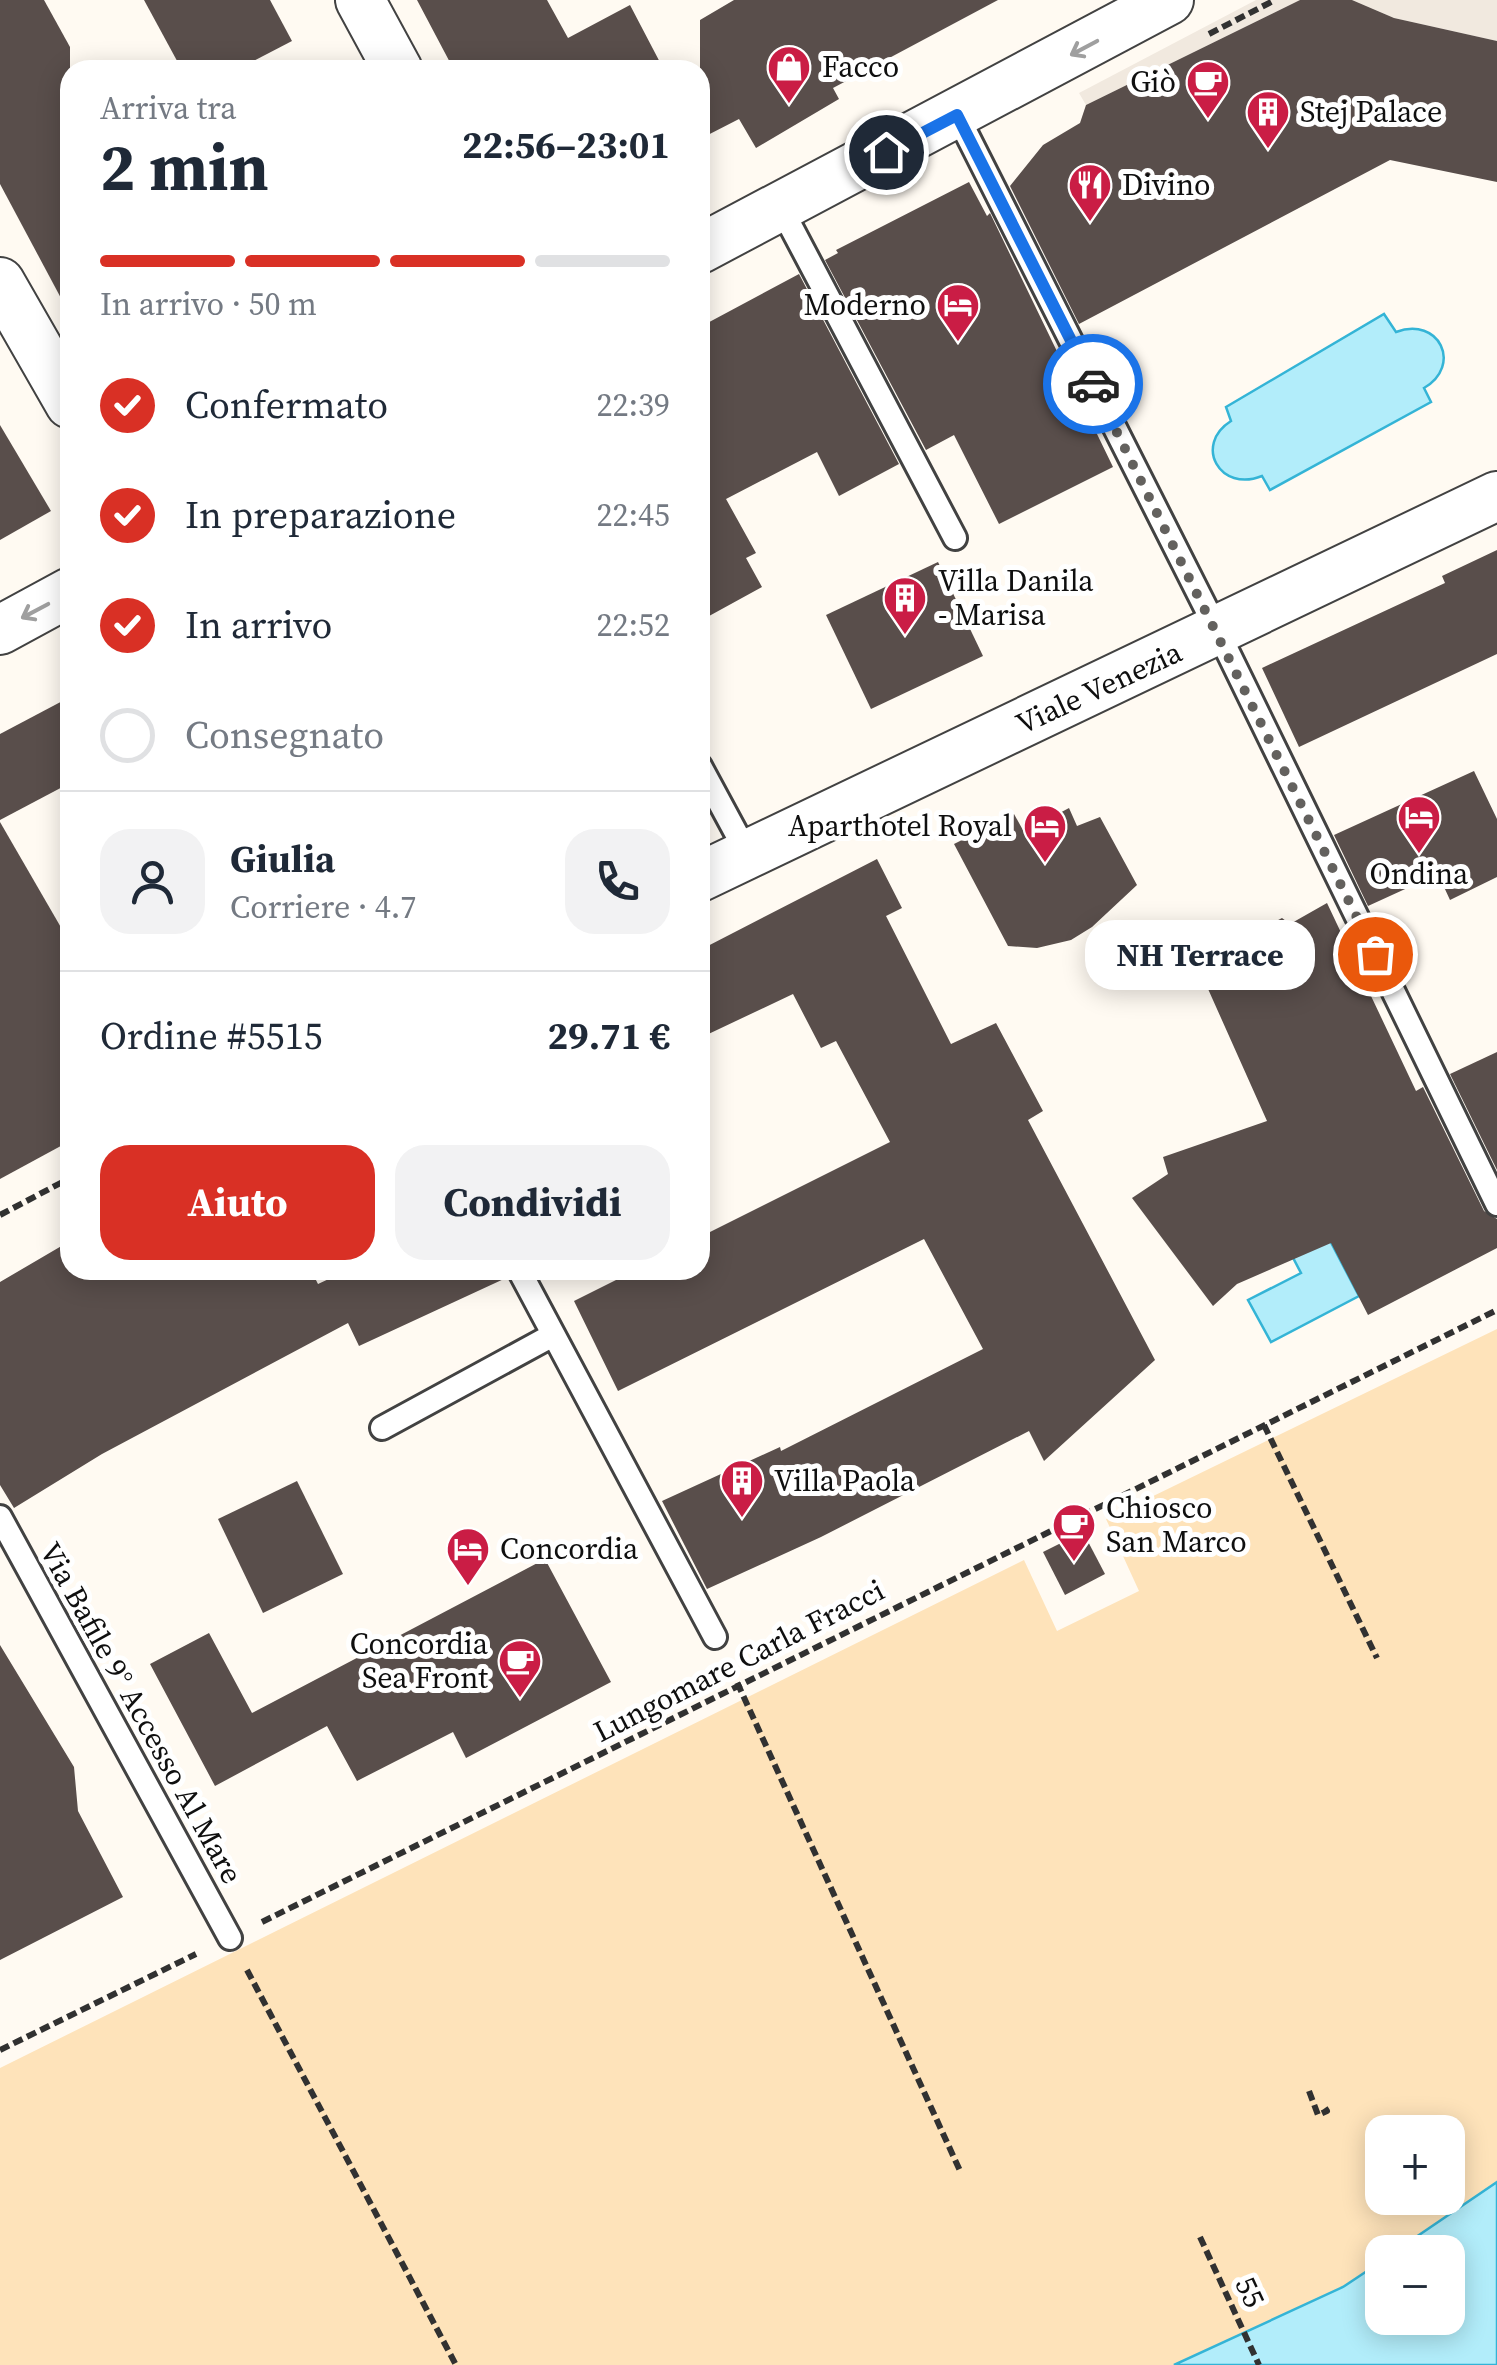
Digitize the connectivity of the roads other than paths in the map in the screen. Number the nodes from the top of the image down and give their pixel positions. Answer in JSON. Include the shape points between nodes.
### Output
{"nodes":[{"id":1,"x":360,"y":0,"type":"edge"},
{"id":2,"x":1169,"y":0,"type":"edge"},
{"id":3,"x":393,"y":60,"type":"edge"},
{"id":4,"x":957,"y":115,"type":"junction"},
{"id":5,"x":780,"y":206,"type":"junction"},
{"id":6,"x":710,"y":244,"type":"edge"},
{"id":7,"x":0,"y":282,"type":"edge"},
{"id":8,"x":60,"y":387,"type":"edge"},
{"id":9,"x":1497,"y":496,"type":"edge"},
{"id":10,"x":955,"y":538,"type":"dead end"},
{"id":11,"x":60,"y":597,"type":"edge"},
{"id":12,"x":0,"y":630,"type":"edge"},
{"id":13,"x":1218,"y":632,"type":"junction"},
{"id":14,"x":710,"y":784,"type":"edge"},
{"id":15,"x":748,"y":854,"type":"junction"},
{"id":16,"x":710,"y":873,"type":"edge"},
{"id":17,"x":1497,"y":1204,"type":"edge"},
{"id":18,"x":523,"y":1280,"type":"edge"},
{"id":19,"x":553,"y":1335,"type":"junction"},
{"id":20,"x":382,"y":1428,"type":"dead end"},
{"id":21,"x":0,"y":1517,"type":"edge"},
{"id":22,"x":715,"y":1637,"type":"dead end"},
{"id":23,"x":230,"y":1938,"type":"road end"}],
"edges":[{"from":1,"to":3,"type":"street"},
{"from":2,"to":4,"type":"street","one_way":true},
{"from":4,"to":5,"type":"street"},
{"from":4,"to":13,"type":"lane"},
{"from":5,"to":6,"type":"street"},
{"from":5,"to":10,"type":"lane"},
{"from":7,"to":8,"type":"street"},
{"from":9,"to":13,"type":"street","name":"Viale Venezia"},
{"from":11,"to":12,"type":"street","one_way":true},
{"from":13,"to":15,"type":"street","name":"Viale Venezia"},
{"from":13,"to":17,"type":"lane"},
{"from":14,"to":15,"type":"lane"},
{"from":15,"to":16,"type":"street","name":"Viale Venezia"},
{"from":18,"to":19,"type":"lane"},
{"from":19,"to":20,"type":"lane"},
{"from":19,"to":22,"type":"lane"},
{"from":21,"to":23,"type":"lane","name":"Via Bafile 9° Accesso Al Mare"}]}
